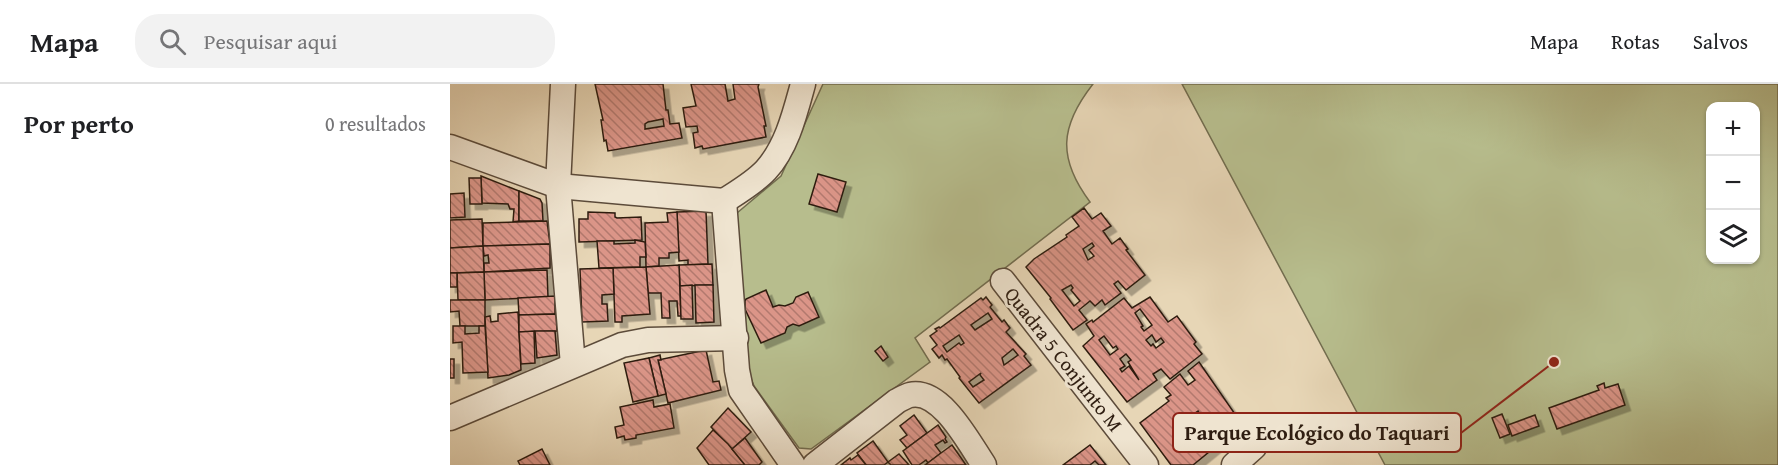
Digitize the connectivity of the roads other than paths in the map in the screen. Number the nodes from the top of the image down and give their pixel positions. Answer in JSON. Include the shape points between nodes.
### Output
{"nodes":[{"id":1,"x":562,"y":84,"type":"edge"},
{"id":2,"x":803,"y":84,"type":"edge"},
{"id":3,"x":450,"y":147,"type":"edge"},
{"id":4,"x":558,"y":186,"type":"junction"},
{"id":5,"x":724,"y":201,"type":"junction"},
{"id":6,"x":1003,"y":281,"type":"dead end"},
{"id":7,"x":736,"y":338,"type":"junction"},
{"id":8,"x":573,"y":365,"type":"junction"},
{"id":9,"x":450,"y":418,"type":"edge"},
{"id":10,"x":1254,"y":447,"type":"dead end"},
{"id":11,"x":793,"y":465,"type":"edge"},
{"id":12,"x":815,"y":465,"type":"edge"},
{"id":13,"x":984,"y":465,"type":"edge"},
{"id":14,"x":1146,"y":465,"type":"edge"},
{"id":15,"x":1234,"y":465,"type":"edge"}],
"edges":[{"from":1,"to":4,"type":"street"},
{"from":2,"to":5,"type":"street","via":[[789,132],[777,154],[766,170]]},
{"from":3,"to":4,"type":"street"},
{"from":4,"to":5,"type":"street"},
{"from":4,"to":8,"type":"street"},
{"from":5,"to":7,"type":"street"},
{"from":6,"to":14,"type":"street","name":"Quadra 5 Conjunto M"},
{"from":7,"to":8,"type":"street","via":[[648,340],[622,345]]},
{"from":7,"to":11,"type":"street","via":[[741,390]]},
{"from":8,"to":9,"type":"street"},
{"from":10,"to":15,"type":"street"},
{"from":12,"to":13,"type":"street","via":[[897,401],[911,395],[935,400]]}]}
